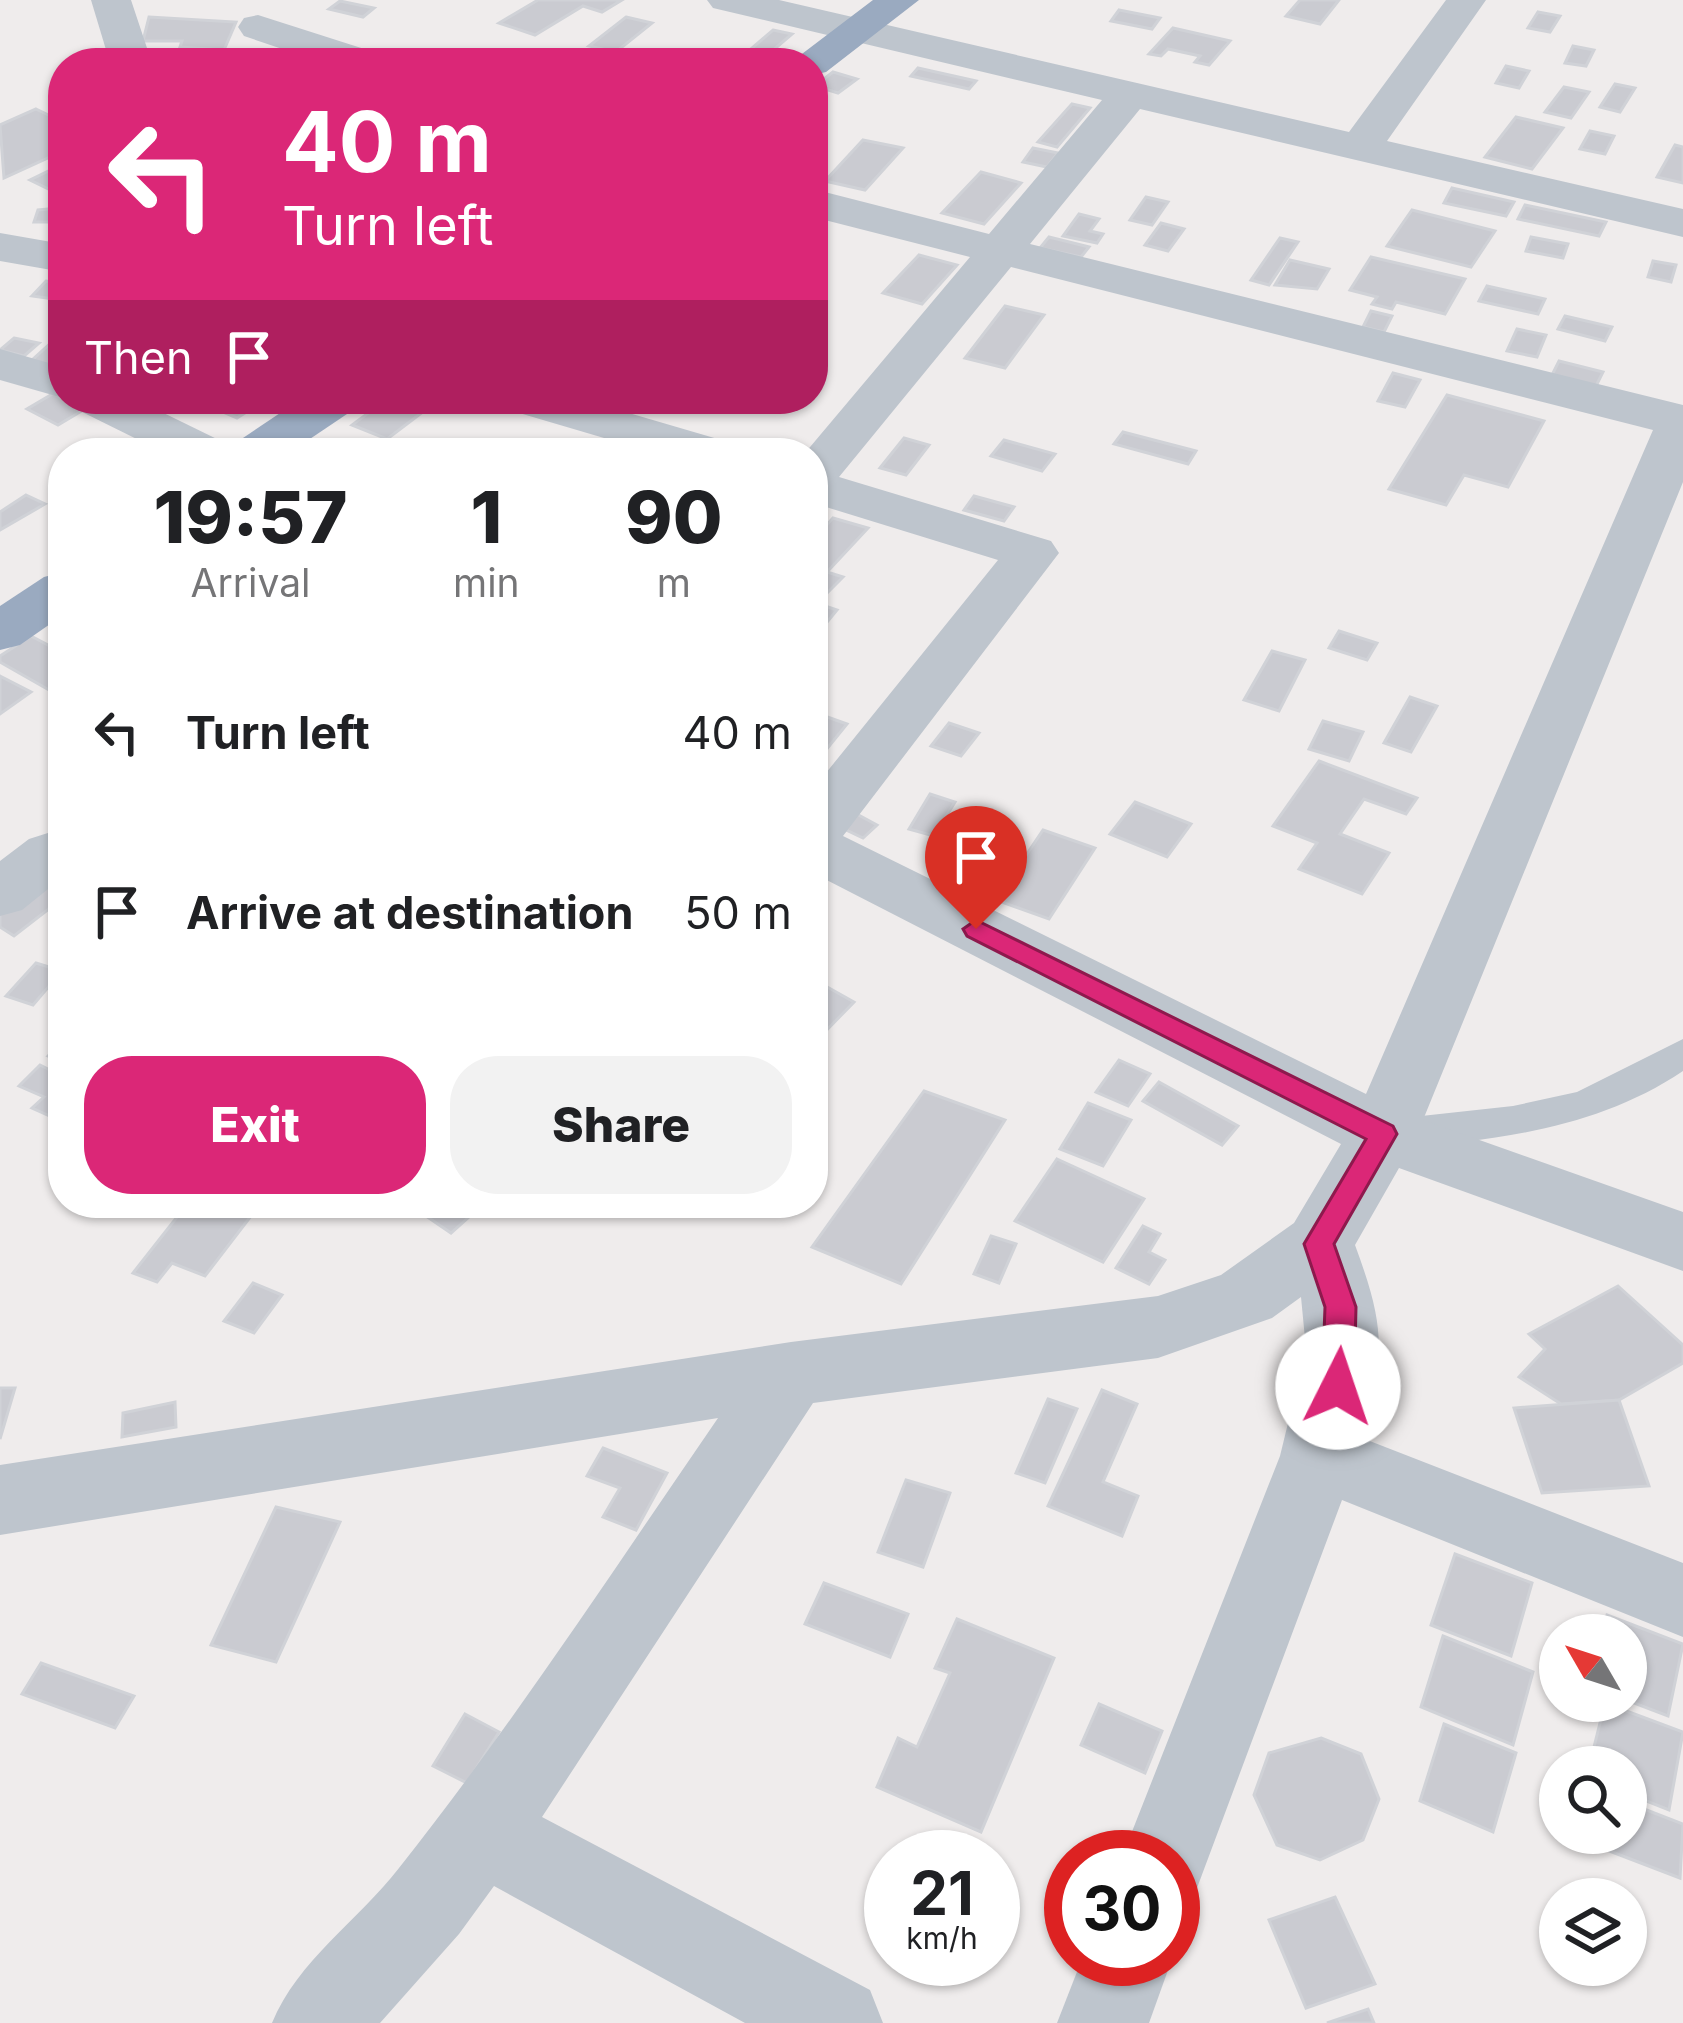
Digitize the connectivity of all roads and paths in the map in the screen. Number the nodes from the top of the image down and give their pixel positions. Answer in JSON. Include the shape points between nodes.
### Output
{"nodes":[{"id":1,"x":111,"y":0,"type":"edge"},
{"id":2,"x":727,"y":0,"type":"edge"},
{"id":3,"x":899,"y":0,"type":"edge"},
{"id":4,"x":1466,"y":0,"type":"edge"},
{"id":5,"x":254,"y":30,"type":"edge"},
{"id":6,"x":857,"y":30,"type":"junction"},
{"id":7,"x":126,"y":48,"type":"edge"},
{"id":8,"x":315,"y":48,"type":"edge"},
{"id":9,"x":828,"y":51,"type":"edge"},
{"id":10,"x":1127,"y":97,"type":"junction"},
{"id":11,"x":1358,"y":149,"type":"junction"},
{"id":12,"x":828,"y":207,"type":"edge"},
{"id":13,"x":1683,"y":223,"type":"edge"},
{"id":14,"x":0,"y":247,"type":"edge"},
{"id":15,"x":998,"y":252,"type":"junction"},
{"id":16,"x":48,"y":255,"type":"edge"},
{"id":17,"x":0,"y":364,"type":"edge"},
{"id":18,"x":48,"y":378,"type":"edge"},
{"id":19,"x":126,"y":414,"type":"edge"},
{"id":20,"x":313,"y":414,"type":"edge"},
{"id":21,"x":573,"y":414,"type":"edge"},
{"id":22,"x":1683,"y":421,"type":"edge"},
{"id":23,"x":175,"y":438,"type":"edge"},
{"id":24,"x":277,"y":438,"type":"edge"},
{"id":25,"x":646,"y":438,"type":"edge"},
{"id":26,"x":828,"y":458,"type":"edge"},
{"id":27,"x":828,"y":490,"type":"edge"},
{"id":28,"x":48,"y":599,"type":"edge"},
{"id":29,"x":0,"y":632,"type":"edge"},
{"id":30,"x":828,"y":812,"type":"edge"},
{"id":31,"x":828,"y":855,"type":"edge"},
{"id":32,"x":48,"y":856,"type":"edge"},
{"id":33,"x":0,"y":894,"type":"edge"},
{"id":34,"x":1683,"y":1053,"type":"edge"},
{"id":35,"x":1383,"y":1134,"type":"junction"},
{"id":36,"x":1683,"y":1242,"type":"edge"},
{"id":37,"x":1319,"y":1244,"type":"junction"},
{"id":38,"x":791,"y":1374,"type":"junction"},
{"id":39,"x":1319,"y":1456,"type":"junction"},
{"id":40,"x":0,"y":1500,"type":"edge"},
{"id":41,"x":1683,"y":1600,"type":"edge"},
{"id":42,"x":1176,"y":1830,"type":"edge"},
{"id":43,"x":480,"y":1831,"type":"junction"},
{"id":44,"x":1117,"y":1986,"type":"edge"},
{"id":45,"x":318,"y":2023,"type":"edge"},
{"id":46,"x":837,"y":2023,"type":"edge"},
{"id":47,"x":1103,"y":2023,"type":"edge"}],
"edges":[{"from":1,"to":7,"type":"street"},
{"from":2,"to":6,"type":"street"},
{"from":3,"to":6,"type":"highway"},
{"from":4,"to":11,"type":"street"},
{"from":5,"to":8,"type":"street"},
{"from":6,"to":9,"type":"highway"},
{"from":6,"to":10,"type":"street"},
{"from":10,"to":11,"type":"street"},
{"from":10,"to":15,"type":"street"},
{"from":11,"to":13,"type":"street"},
{"from":12,"to":15,"type":"street"},
{"from":14,"to":16,"type":"street"},
{"from":15,"to":22,"type":"street"},
{"from":15,"to":26,"type":"street"},
{"from":17,"to":18,"type":"street"},
{"from":19,"to":23,"type":"street"},
{"from":20,"to":24,"type":"highway"},
{"from":21,"to":25,"type":"street"},
{"from":22,"to":35,"type":"street"},
{"from":27,"to":30,"type":"street","via":[[1032,553]]},
{"from":28,"to":29,"type":"highway"},
{"from":31,"to":35,"type":"street"},
{"from":32,"to":33,"type":"street"},
{"from":34,"to":35,"type":"lane","via":[[1594,1103],[1489,1127]]},
{"from":35,"to":36,"type":"street"},
{"from":35,"to":37,"type":"street"},
{"from":37,"to":38,"type":"street","via":[[1246,1297],[1158,1327]]},
{"from":37,"to":39,"type":"street","via":[[1341,1307],[1343,1349]]},
{"from":38,"to":40,"type":"street"},
{"from":38,"to":43,"type":"street"},
{"from":39,"to":41,"type":"street"},
{"from":39,"to":42,"type":"street"},
{"from":43,"to":45,"type":"street","via":[[428,1903]]},
{"from":43,"to":46,"type":"street"},
{"from":44,"to":47,"type":"street"}]}
